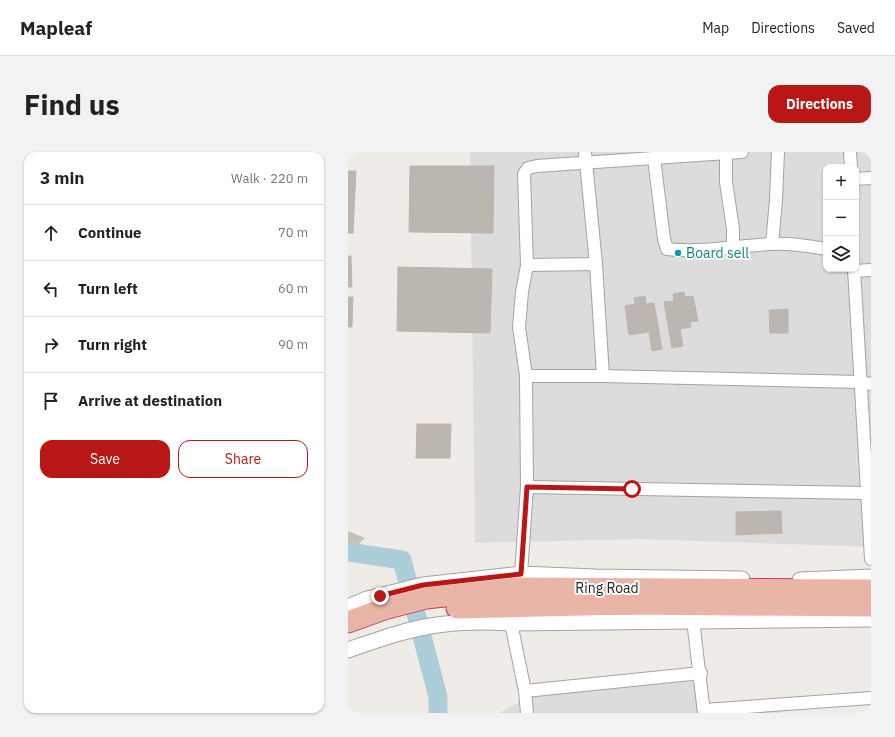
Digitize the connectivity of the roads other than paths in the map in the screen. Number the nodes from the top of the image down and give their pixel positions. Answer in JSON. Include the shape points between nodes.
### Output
{"nodes":[{"id":1,"x":742,"y":152,"type":"edge"},
{"id":2,"x":778,"y":152,"type":"edge"},
{"id":3,"x":850,"y":152,"type":"edge"},
{"id":4,"x":726,"y":154,"type":"junction"},
{"id":5,"x":671,"y":155,"type":"edge"},
{"id":6,"x":586,"y":158,"type":"edge"},
{"id":7,"x":654,"y":158,"type":"junction"},
{"id":8,"x":851,"y":164,"type":"edge"},
{"id":9,"x":871,"y":178,"type":"edge"},
{"id":10,"x":859,"y":179,"type":"edge"},
{"id":11,"x":772,"y":244,"type":"junction"},
{"id":12,"x":733,"y":248,"type":"junction"},
{"id":13,"x":823,"y":248,"type":"edge"},
{"id":14,"x":596,"y":264,"type":"junction"},
{"id":15,"x":527,"y":265,"type":"junction"},
{"id":16,"x":859,"y":270,"type":"edge"},
{"id":17,"x":871,"y":270,"type":"edge"},
{"id":18,"x":854,"y":272,"type":"edge"},
{"id":19,"x":526,"y":376,"type":"junction"},
{"id":20,"x":603,"y":376,"type":"junction"},
{"id":21,"x":866,"y":383,"type":"edge"},
{"id":22,"x":868,"y":455,"type":"edge"},
{"id":23,"x":527,"y":487,"type":"junction"},
{"id":24,"x":867,"y":493,"type":"junction"},
{"id":25,"x":871,"y":559,"type":"edge"},
{"id":26,"x":521,"y":574,"type":"junction"},
{"id":27,"x":871,"y":577,"type":"edge"},
{"id":28,"x":871,"y":590,"type":"edge"},
{"id":29,"x":429,"y":605,"type":"junction"},
{"id":30,"x":871,"y":606,"type":"edge"},
{"id":31,"x":348,"y":607,"type":"edge"},
{"id":32,"x":386,"y":615,"type":"junction"},
{"id":33,"x":871,"y":619,"type":"edge"},
{"id":34,"x":694,"y":620,"type":"junction"},
{"id":35,"x":348,"y":622,"type":"edge"},
{"id":36,"x":511,"y":623,"type":"junction"},
{"id":37,"x":348,"y":636,"type":"edge"},
{"id":38,"x":348,"y":650,"type":"edge"},
{"id":39,"x":701,"y":673,"type":"junction"},
{"id":40,"x":525,"y":691,"type":"junction"},
{"id":41,"x":871,"y":698,"type":"edge"},
{"id":42,"x":779,"y":708,"type":"edge"},
{"id":43,"x":704,"y":711,"type":"edge"},
{"id":44,"x":527,"y":713,"type":"edge"}],
"edges":[{"from":1,"to":4,"type":"street"},
{"from":2,"to":11,"type":"street"},
{"from":3,"to":8,"type":"street"},
{"from":4,"to":5,"type":"street"},
{"from":4,"to":12,"type":"street","via":[[726,182],[733,229]]},
{"from":5,"to":7,"type":"street"},
{"from":6,"to":7,"type":"street"},
{"from":6,"to":14,"type":"street"},
{"from":6,"to":15,"type":"street","via":[[528,168],[524,174]]},
{"from":7,"to":12,"type":"street","via":[[667,249]]},
{"from":9,"to":10,"type":"street"},
{"from":11,"to":12,"type":"street"},
{"from":11,"to":13,"type":"street","via":[[799,244]]},
{"from":14,"to":15,"type":"street"},
{"from":14,"to":20,"type":"street"},
{"from":15,"to":19,"type":"street","via":[[519,326]]},
{"from":16,"to":17,"type":"street"},
{"from":18,"to":21,"type":"street"},
{"from":19,"to":20,"type":"street"},
{"from":19,"to":23,"type":"street"},
{"from":20,"to":21,"type":"street"},
{"from":21,"to":22,"type":"street"},
{"from":22,"to":24,"type":"street"},
{"from":23,"to":24,"type":"street"},
{"from":23,"to":26,"type":"street"},
{"from":24,"to":25,"type":"street"},
{"from":26,"to":27,"type":"street","via":[[806,580]]},
{"from":26,"to":29,"type":"street"},
{"from":28,"to":29,"type":"highway","name":"Ring Road","via":[[517,588]]},
{"from":29,"to":30,"type":"highway","name":"Ring Road"},
{"from":29,"to":32,"type":"highway","name":"Ring Road"},
{"from":29,"to":32,"type":"street"},
{"from":29,"to":36,"type":"street","via":[[470,622]]},
{"from":31,"to":32,"type":"street"},
{"from":32,"to":35,"type":"highway","name":"Ring Road"},
{"from":32,"to":37,"type":"highway","name":"Ring Road"},
{"from":32,"to":38,"type":"street"},
{"from":33,"to":34,"type":"street"},
{"from":34,"to":36,"type":"street"},
{"from":34,"to":39,"type":"street"},
{"from":36,"to":40,"type":"street"},
{"from":39,"to":40,"type":"street"},
{"from":39,"to":43,"type":"street"},
{"from":40,"to":44,"type":"street"},
{"from":41,"to":42,"type":"street"},
{"from":42,"to":43,"type":"street"}]}
